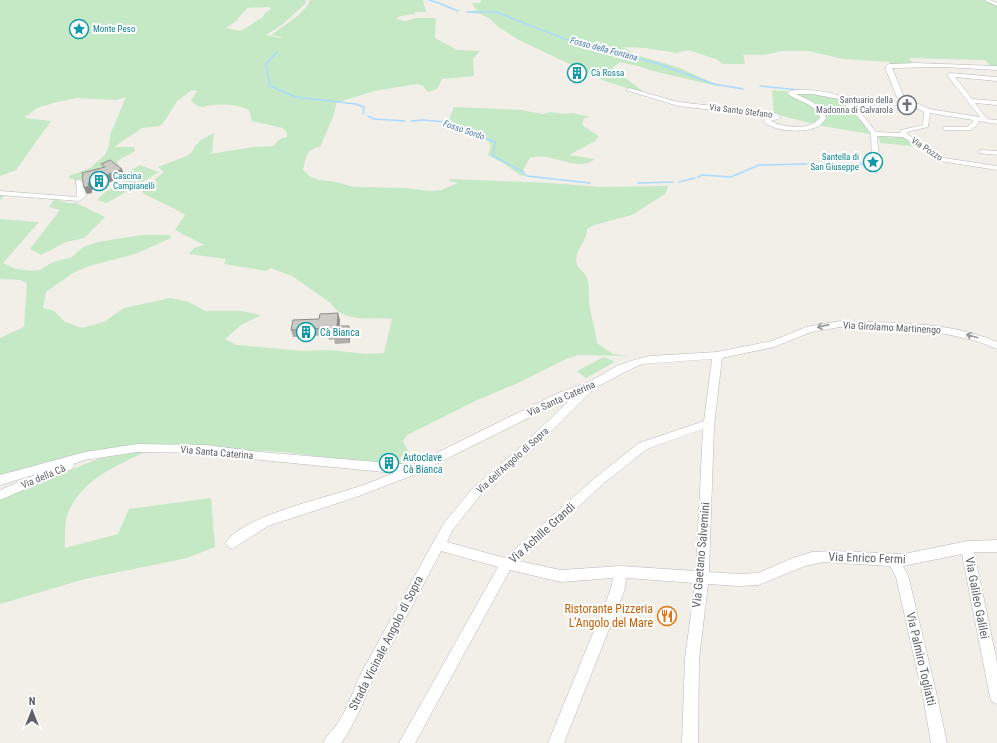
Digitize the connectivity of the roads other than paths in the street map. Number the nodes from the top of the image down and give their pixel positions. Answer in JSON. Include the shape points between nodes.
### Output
{"nodes":[{"id":1,"x":986,"y":0,"type":"edge"},
{"id":2,"x":997,"y":5,"type":"edge"},
{"id":3,"x":945,"y":64,"type":"dead end"},
{"id":4,"x":953,"y":65,"type":"junction"},
{"id":5,"x":997,"y":68,"type":"edge"},
{"id":6,"x":997,"y":79,"type":"edge"},
{"id":7,"x":629,"y":90,"type":"dead end"},
{"id":8,"x":891,"y":94,"type":"dead end"},
{"id":9,"x":899,"y":96,"type":"junction"},
{"id":10,"x":971,"y":101,"type":"junction"},
{"id":11,"x":997,"y":103,"type":"edge"},
{"id":12,"x":927,"y":110,"type":"junction"},
{"id":13,"x":976,"y":119,"type":"junction"},
{"id":14,"x":986,"y":121,"type":"junction"},
{"id":15,"x":997,"y":122,"type":"edge"},
{"id":16,"x":945,"y":128,"type":"dead end"},
{"id":17,"x":874,"y":134,"type":"junction"},
{"id":18,"x":904,"y":135,"type":"junction"},
{"id":19,"x":981,"y":152,"type":"dead end"},
{"id":20,"x":997,"y":153,"type":"edge"},
{"id":21,"x":875,"y":163,"type":"dead end"},
{"id":22,"x":997,"y":168,"type":"edge"},
{"id":23,"x":79,"y":182,"type":"dead end"},
{"id":24,"x":0,"y":192,"type":"edge"},
{"id":25,"x":997,"y":346,"type":"edge"},
{"id":26,"x":698,"y":355,"type":"junction"},
{"id":27,"x":717,"y":355,"type":"junction"},
{"id":28,"x":716,"y":366,"type":"junction"},
{"id":29,"x":593,"y":385,"type":"junction"},
{"id":30,"x":709,"y":426,"type":"junction"},
{"id":31,"x":85,"y":456,"type":"junction"},
{"id":32,"x":414,"y":470,"type":"junction"},
{"id":33,"x":0,"y":480,"type":"edge"},
{"id":34,"x":0,"y":495,"type":"edge"},
{"id":35,"x":232,"y":543,"type":"dead end"},
{"id":36,"x":442,"y":543,"type":"junction"},
{"id":37,"x":997,"y":546,"type":"edge"},
{"id":38,"x":967,"y":547,"type":"junction"},
{"id":39,"x":899,"y":560,"type":"junction"},
{"id":40,"x":507,"y":564,"type":"junction"},
{"id":41,"x":620,"y":572,"type":"junction"},
{"id":42,"x":702,"y":577,"type":"junction"},
{"id":43,"x":997,"y":697,"type":"edge"},
{"id":44,"x":331,"y":743,"type":"edge"},
{"id":45,"x":407,"y":743,"type":"edge"},
{"id":46,"x":556,"y":743,"type":"edge"},
{"id":47,"x":690,"y":743,"type":"edge"},
{"id":48,"x":938,"y":743,"type":"edge"}],
"edges":[{"from":1,"to":2,"type":"street"},
{"from":3,"to":4,"type":"street"},
{"from":4,"to":5,"type":"street"},
{"from":4,"to":9,"type":"street","via":[[889,66]]},
{"from":6,"to":10,"type":"street","via":[[950,75]]},
{"from":7,"to":17,"type":"street","name":"Via Santo Stefano","via":[[678,104],[776,115],[779,117],[767,122],[774,126],[790,127],[814,126],[823,116],[816,108],[790,92],[822,93],[841,98],[863,119]]},
{"from":8,"to":9,"type":"street"},
{"from":9,"to":12,"type":"street"},
{"from":10,"to":11,"type":"street"},
{"from":10,"to":14,"type":"street"},
{"from":12,"to":13,"type":"street"},
{"from":12,"to":18,"type":"street","name":"Via Pozzo","via":[[926,126],[906,129],[903,131]]},
{"from":13,"to":14,"type":"street"},
{"from":13,"to":16,"type":"street","via":[[970,129]]},
{"from":14,"to":15,"type":"street"},
{"from":17,"to":18,"type":"street","name":"Via Pozzo"},
{"from":17,"to":21,"type":"street"},
{"from":18,"to":22,"type":"street","name":"Via Pozzo","via":[[942,160]]},
{"from":19,"to":20,"type":"street"},
{"from":23,"to":24,"type":"street","via":[[82,196],[79,199]]},
{"from":25,"to":27,"type":"street","name":"Via Girolamo Martinengo","one_way":true,"via":[[946,331],[901,326],[828,324],[808,329],[774,344]]},
{"from":26,"to":27,"type":"street","name":"Via Santa Caterina"},
{"from":26,"to":28,"type":"street"},
{"from":26,"to":29,"type":"street","name":"Via Santa Caterina","via":[[640,361]]},
{"from":27,"to":28,"type":"street","name":"Via Gaetano Salvemini"},
{"from":28,"to":30,"type":"street","name":"Via Gaetano Salvemini"},
{"from":29,"to":32,"type":"street","name":"Via Santa Caterina","via":[[562,396]]},
{"from":29,"to":36,"type":"street","name":"Via dell'Angolo di Sopra","via":[[477,491],[448,527]]},
{"from":30,"to":40,"type":"street","name":"Via Achille Grandi","via":[[702,425],[643,446],[599,481]]},
{"from":30,"to":42,"type":"street","name":"Via Gaetano Salvemini"},
{"from":31,"to":32,"type":"street","name":"Via Santa Caterina","via":[[137,448],[205,449]]},
{"from":31,"to":33,"type":"street","name":"Via Santa Caterina"},
{"from":31,"to":34,"type":"street","name":"Via della Cà"},
{"from":32,"to":35,"type":"street","name":"Via Santa Caterina","via":[[264,522],[248,530]]},
{"from":36,"to":40,"type":"street","name":"Via Enrico Fermi","via":[[444,547]]},
{"from":36,"to":44,"type":"street","name":"Strada Vicinale Angolo di Sopra","via":[[432,555],[364,682],[343,728]]},
{"from":37,"to":38,"type":"street","name":"Via Enrico Fermi"},
{"from":38,"to":39,"type":"street","name":"Via Enrico Fermi"},
{"from":38,"to":43,"type":"street","name":"Via Galileo Galilei"},
{"from":39,"to":42,"type":"street","name":"Via Enrico Fermi","via":[[833,555],[810,558],[757,579]]},
{"from":39,"to":48,"type":"street","name":"Via Palmiro Togliatti"},
{"from":40,"to":41,"type":"street","name":"Via Enrico Fermi","via":[[561,576]]},
{"from":40,"to":45,"type":"street","name":"Via Achille Grandi"},
{"from":41,"to":42,"type":"street","name":"Via Enrico Fermi"},
{"from":41,"to":46,"type":"street","via":[[618,589]]},
{"from":42,"to":47,"type":"street","name":"Via Gaetano Salvemini","via":[[692,659]]}]}
